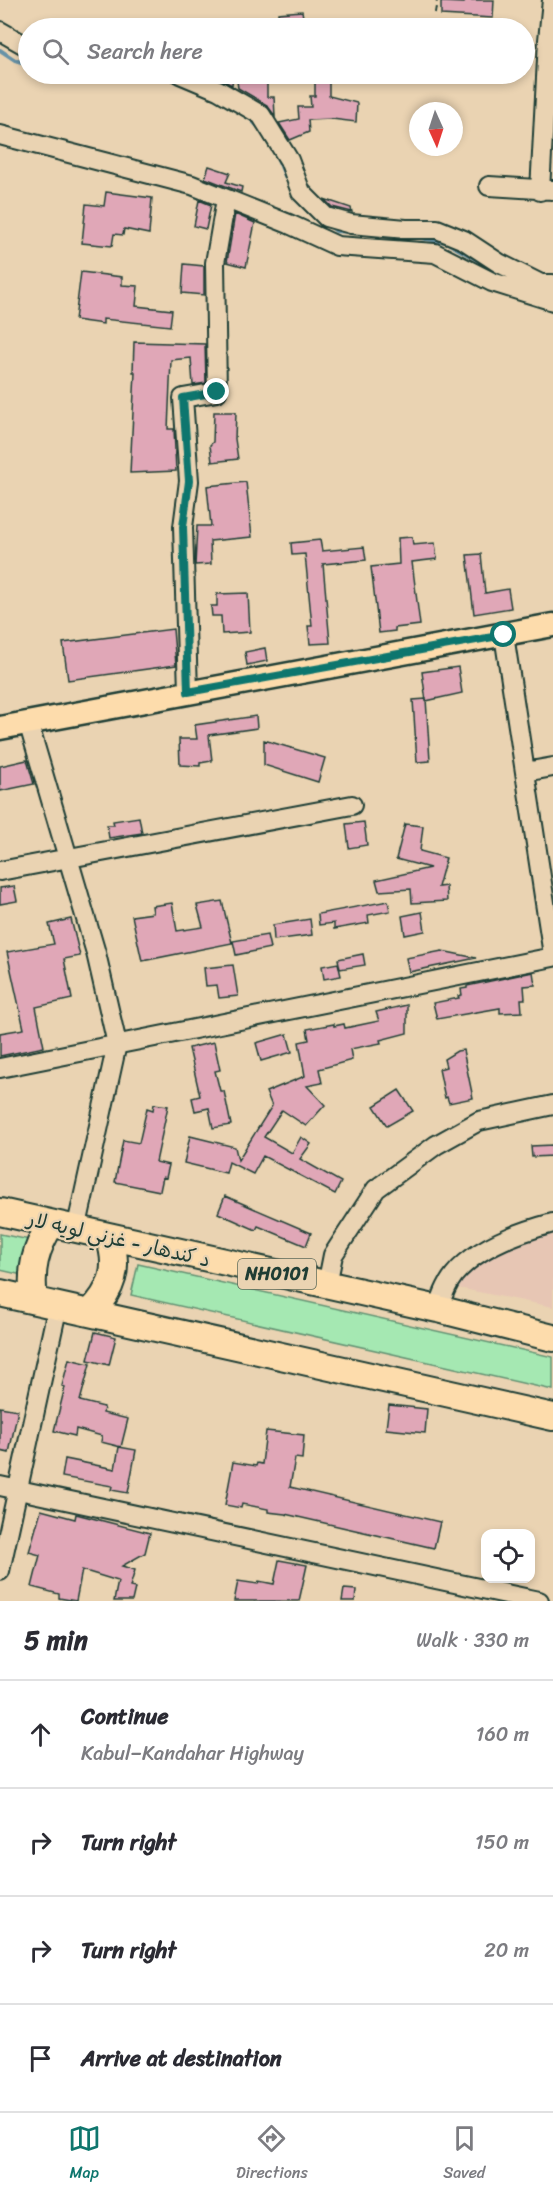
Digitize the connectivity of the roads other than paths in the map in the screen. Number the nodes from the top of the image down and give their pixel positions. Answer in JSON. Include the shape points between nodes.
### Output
{"nodes":[{"id":1,"x":552,"y":0,"type":"edge"},
{"id":2,"x":0,"y":31,"type":"edge"},
{"id":3,"x":18,"y":41,"type":"edge"},
{"id":4,"x":204,"y":84,"type":"edge"},
{"id":5,"x":0,"y":135,"type":"edge"},
{"id":6,"x":489,"y":186,"type":"dead end"},
{"id":7,"x":547,"y":190,"type":"edge"},
{"id":8,"x":226,"y":199,"type":"junction"},
{"id":9,"x":547,"y":292,"type":"edge"},
{"id":10,"x":553,"y":625,"type":"edge"},
{"id":11,"x":504,"y":635,"type":"junction"},
{"id":12,"x":188,"y":692,"type":"junction"},
{"id":13,"x":28,"y":722,"type":"junction"},
{"id":14,"x":0,"y":728,"type":"edge"},
{"id":15,"x":553,"y":767,"type":"edge"},
{"id":16,"x":525,"y":772,"type":"junction"},
{"id":17,"x":352,"y":805,"type":"dead end"},
{"id":18,"x":68,"y":858,"type":"junction"},
{"id":19,"x":0,"y":871,"type":"edge"},
{"id":20,"x":553,"y":956,"type":"edge"},
{"id":21,"x":117,"y":1044,"type":"junction"},
{"id":22,"x":0,"y":1068,"type":"edge"},
{"id":23,"x":553,"y":1105,"type":"edge"},
{"id":24,"x":0,"y":1212,"type":"edge"},
{"id":25,"x":553,"y":1223,"type":"edge"},
{"id":26,"x":51,"y":1224,"type":"junction"},
{"id":27,"x":76,"y":1230,"type":"junction"},
{"id":28,"x":109,"y":1237,"type":"junction"},
{"id":29,"x":327,"y":1285,"type":"junction"},
{"id":30,"x":0,"y":1293,"type":"edge"},
{"id":31,"x":46,"y":1303,"type":"junction"},
{"id":32,"x":438,"y":1309,"type":"junction"},
{"id":33,"x":90,"y":1313,"type":"junction"},
{"id":34,"x":553,"y":1338,"type":"edge"},
{"id":35,"x":553,"y":1417,"type":"edge"},
{"id":36,"x":9,"y":1488,"type":"edge"},
{"id":37,"x":0,"y":1571,"type":"edge"},
{"id":38,"x":539,"y":1601,"type":"edge"}],
"edges":[{"from":1,"to":7,"type":"street"},
{"from":2,"to":3,"type":"street"},
{"from":4,"to":9,"type":"street","via":[[261,115],[289,160],[301,192],[326,217],[351,224],[437,230],[464,240]]},
{"from":5,"to":8,"type":"street","via":[[192,185]]},
{"from":6,"to":7,"type":"street"},
{"from":8,"to":9,"type":"street","via":[[337,246],[435,253],[492,282]]},
{"from":8,"to":12,"type":"street","via":[[215,263],[217,392],[183,398],[189,481],[183,527]]},
{"from":10,"to":11,"type":"main road"},
{"from":11,"to":12,"type":"main road"},
{"from":11,"to":16,"type":"street"},
{"from":12,"to":13,"type":"main road"},
{"from":13,"to":14,"type":"main road"},
{"from":13,"to":18,"type":"street"},
{"from":15,"to":16,"type":"street"},
{"from":16,"to":20,"type":"street"},
{"from":17,"to":18,"type":"street"},
{"from":18,"to":19,"type":"street"},
{"from":18,"to":21,"type":"street"},
{"from":20,"to":21,"type":"street"},
{"from":21,"to":22,"type":"street"},
{"from":21,"to":27,"type":"street"},
{"from":23,"to":29,"type":"street","via":[[478,1122],[376,1189],[333,1255]]},
{"from":24,"to":26,"type":"highway","name":"د کندهار - غزني لويه لار","number":"NH0101"},
{"from":25,"to":32,"type":"street","via":[[512,1237],[469,1261],[443,1293]]},
{"from":26,"to":27,"type":"highway","name":"د کندهار - غزني لويه لار","number":"NH0101"},
{"from":26,"to":31,"type":"highway","via":[[33,1263],[32,1284]]},
{"from":27,"to":28,"type":"highway","name":"د کندهار - غزني لويه لار","number":"NH0101"},
{"from":28,"to":29,"type":"highway","name":"د کندهار - غزني لويه لار","number":"NH0101"},
{"from":28,"to":33,"type":"highway","via":[[114,1269],[103,1300]]},
{"from":29,"to":32,"type":"highway","name":"د کندهار - غزني لويه لار","number":"NH0101"},
{"from":30,"to":31,"type":"highway"},
{"from":31,"to":33,"type":"highway"},
{"from":31,"to":36,"type":"street"},
{"from":32,"to":34,"type":"highway","name":"د کندهار - غزني لويه لار","number":"NH0101"},
{"from":33,"to":35,"type":"highway"},
{"from":36,"to":37,"type":"street"},
{"from":36,"to":38,"type":"street"}]}
